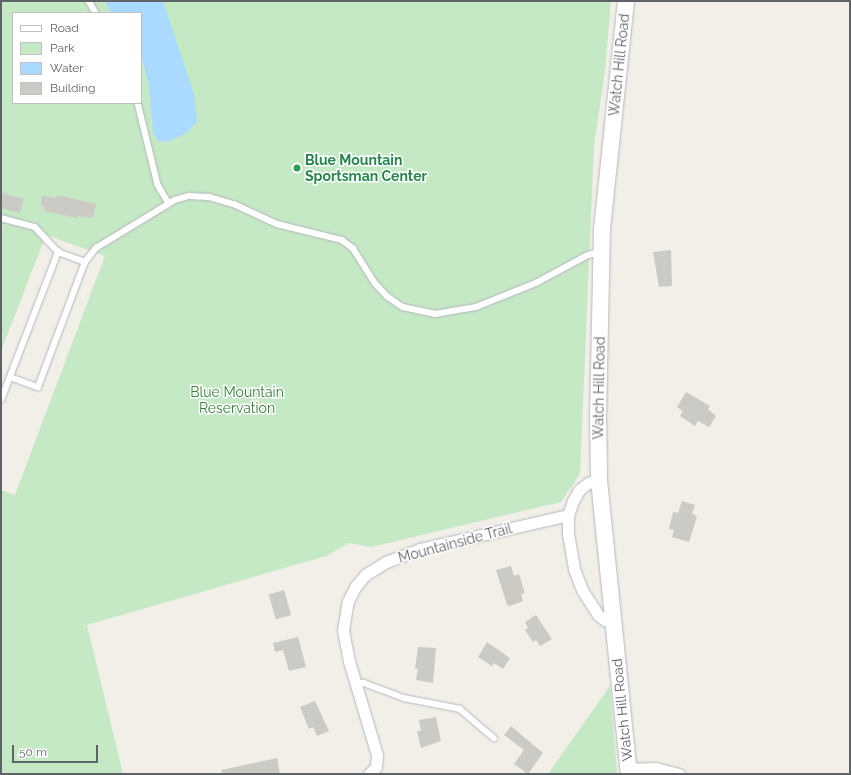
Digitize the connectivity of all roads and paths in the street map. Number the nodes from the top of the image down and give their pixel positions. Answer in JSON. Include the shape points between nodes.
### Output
{"nodes":[{"id":1,"x":89,"y":1,"type":"edge"},
{"id":2,"x":626,"y":1,"type":"edge"},
{"id":3,"x":95,"y":12,"type":"edge"},
{"id":4,"x":138,"y":104,"type":"edge"},
{"id":5,"x":170,"y":203,"type":"junction"},
{"id":6,"x":1,"y":218,"type":"edge"},
{"id":7,"x":58,"y":252,"type":"junction"},
{"id":8,"x":601,"y":252,"type":"junction"},
{"id":9,"x":86,"y":262,"type":"junction"},
{"id":10,"x":10,"y":377,"type":"junction"},
{"id":11,"x":1,"y":400,"type":"edge"},
{"id":12,"x":599,"y":480,"type":"junction"},
{"id":13,"x":568,"y":515,"type":"junction"},
{"id":14,"x":612,"y":621,"type":"junction"},
{"id":15,"x":356,"y":683,"type":"junction"},
{"id":16,"x":494,"y":738,"type":"dead end"},
{"id":17,"x":628,"y":772,"type":"edge"},
{"id":18,"x":369,"y":774,"type":"edge"},
{"id":19,"x":679,"y":774,"type":"edge"}],
"edges":[{"from":1,"to":3,"type":"lane"},
{"from":2,"to":8,"type":"street","name":"Watch Hill Road"},
{"from":4,"to":5,"type":"lane","via":[[158,185]]},
{"from":5,"to":8,"type":"lane","via":[[189,196],[210,197],[234,204],[277,224],[342,240],[353,248],[375,283],[387,296],[403,307],[435,314],[476,307],[536,283]]},
{"from":5,"to":9,"type":"lane","via":[[96,248]]},
{"from":6,"to":7,"type":"lane","via":[[35,227]]},
{"from":7,"to":9,"type":"lane"},
{"from":7,"to":10,"type":"lane"},
{"from":8,"to":12,"type":"street","name":"Watch Hill Road"},
{"from":9,"to":10,"type":"lane","via":[[38,387]]},
{"from":10,"to":11,"type":"lane"},
{"from":12,"to":13,"type":"street","via":[[588,483],[579,490]]},
{"from":12,"to":14,"type":"street","name":"Watch Hill Road"},
{"from":13,"to":14,"type":"street","via":[[570,551],[582,590],[598,615]]},
{"from":13,"to":15,"type":"street","name":"Mountainside Trail","via":[[420,549],[386,562],[365,575],[348,601],[343,631]]},
{"from":14,"to":17,"type":"street","name":"Watch Hill Road"},
{"from":15,"to":16,"type":"lane","via":[[364,683],[404,698],[460,709]]},
{"from":15,"to":18,"type":"street","name":"Mountainside Trail","via":[[377,754],[376,767]]},
{"from":17,"to":19,"type":"street","via":[[655,768]]}]}
